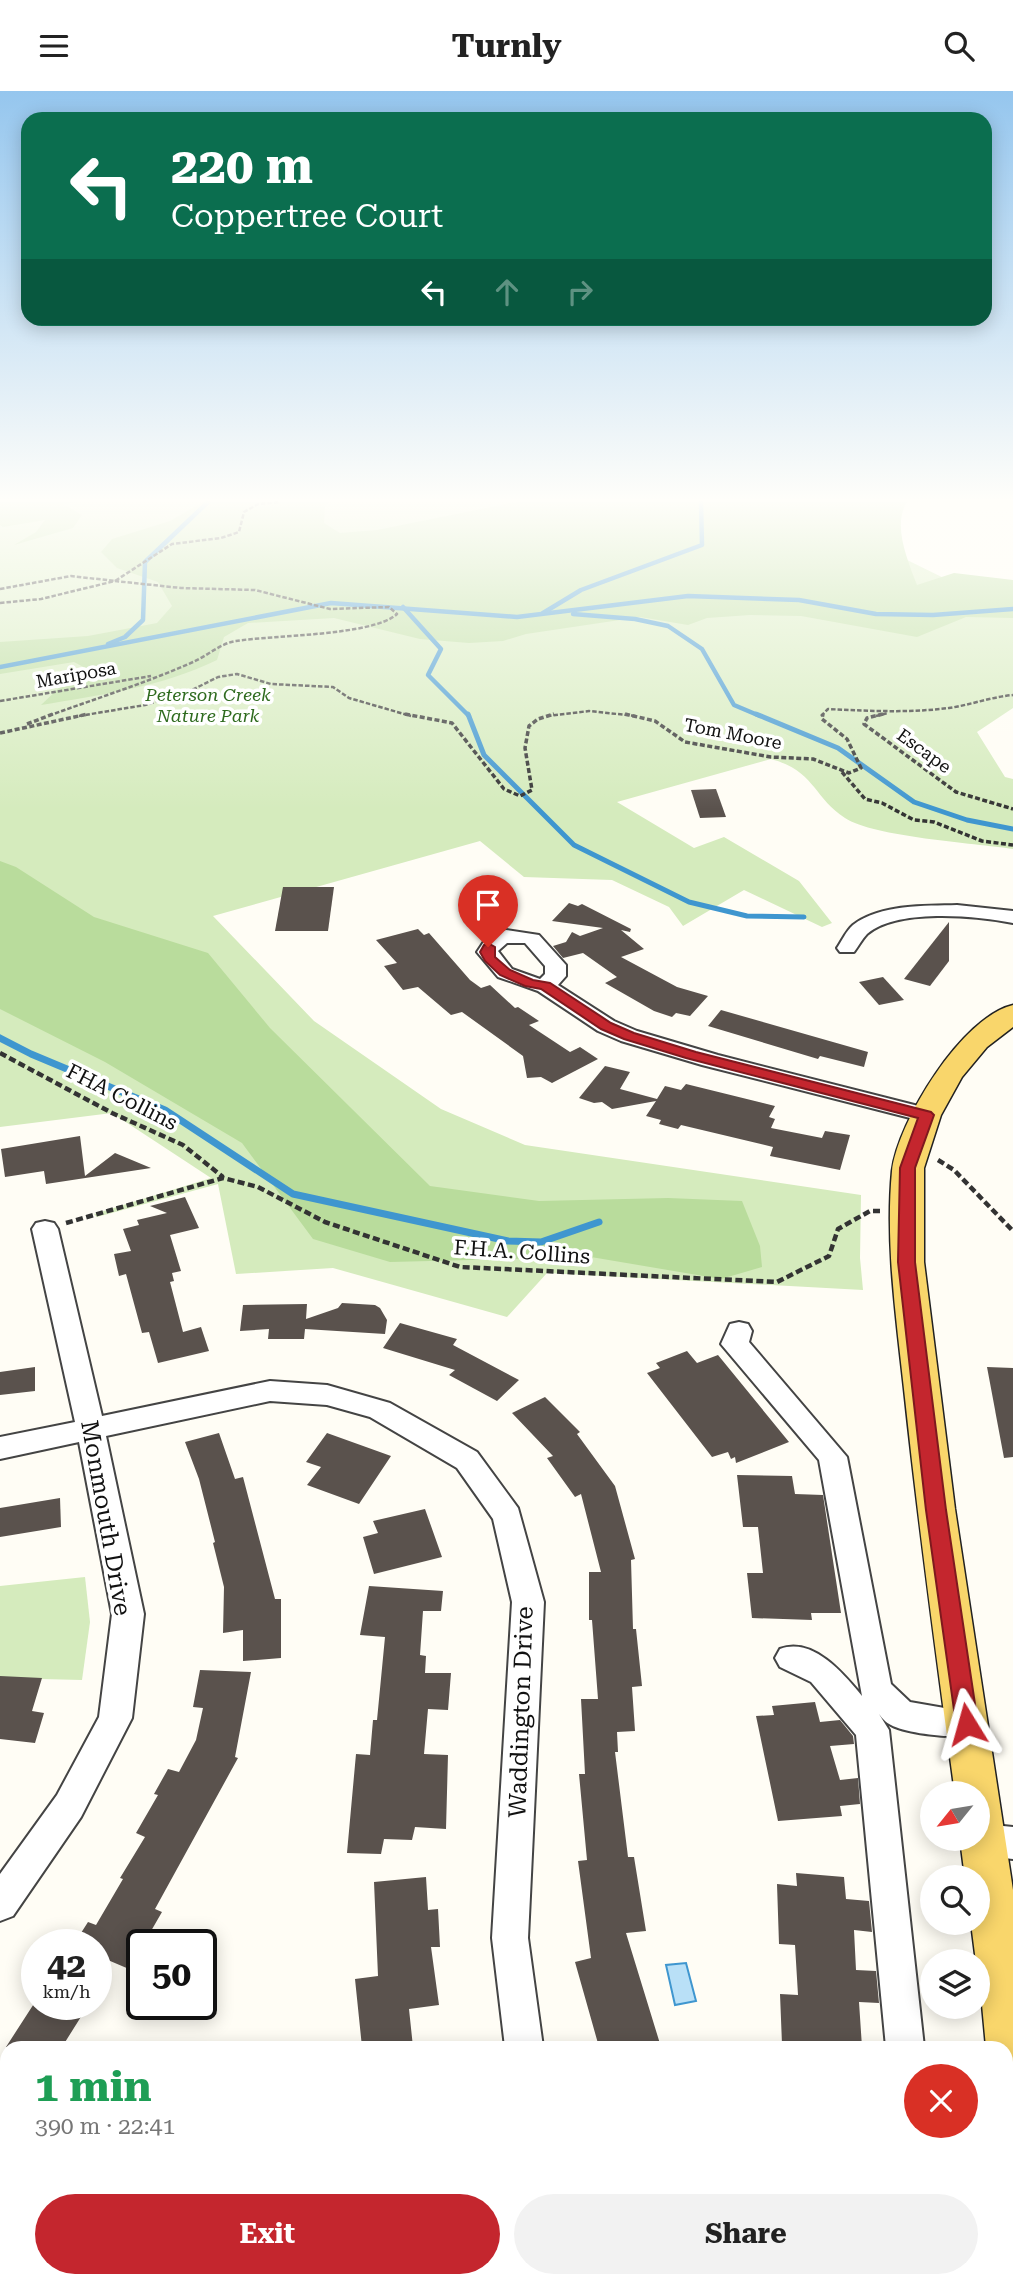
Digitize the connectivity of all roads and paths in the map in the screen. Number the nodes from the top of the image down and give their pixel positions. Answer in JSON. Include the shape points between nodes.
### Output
{"nodes":[{"id":1,"x":312,"y":604,"type":"edge"},
{"id":2,"x":195,"y":661,"type":"junction"},
{"id":3,"x":1013,"y":695,"type":"edge"},
{"id":4,"x":0,"y":701,"type":"edge"},
{"id":5,"x":905,"y":709,"type":"junction"},
{"id":6,"x":10,"y":732,"type":"junction"},
{"id":7,"x":0,"y":733,"type":"edge"},
{"id":8,"x":842,"y":772,"type":"junction"},
{"id":9,"x":1013,"y":809,"type":"edge"},
{"id":10,"x":1013,"y":845,"type":"edge"},
{"id":11,"x":1013,"y":917,"type":"edge"},
{"id":12,"x":847,"y":947,"type":"dead end"},
{"id":13,"x":545,"y":986,"type":"dead end"},
{"id":14,"x":1013,"y":1013,"type":"edge"},
{"id":15,"x":0,"y":1053,"type":"edge"},
{"id":16,"x":921,"y":1131,"type":"junction"},
{"id":17,"x":223,"y":1178,"type":"junction"},
{"id":18,"x":907,"y":1212,"type":"junction"},
{"id":19,"x":45,"y":1229,"type":"joint"},
{"id":20,"x":1013,"y":1231,"type":"edge"},
{"id":21,"x":738,"y":1331,"type":"dead end"},
{"id":22,"x":90,"y":1427,"type":"junction"},
{"id":23,"x":0,"y":1448,"type":"edge"},
{"id":24,"x":791,"y":1658,"type":"dead end"},
{"id":25,"x":967,"y":1724,"type":"junction"},
{"id":26,"x":975,"y":1781,"type":"edge"},
{"id":27,"x":992,"y":1828,"type":"edge"},
{"id":28,"x":0,"y":1904,"type":"edge"},
{"id":29,"x":523,"y":2041,"type":"edge"},
{"id":30,"x":904,"y":2041,"type":"edge"},
{"id":31,"x":1011,"y":2041,"type":"edge"}],
"edges":[{"from":1,"to":2,"type":"path","via":[[330,609],[389,607],[397,614],[388,622],[362,627],[232,641]]},
{"from":2,"to":4,"type":"path","name":"Mariposa","via":[[148,677]]},
{"from":2,"to":6,"type":"path"},
{"from":3,"to":5,"type":"path","via":[[950,708]]},
{"from":5,"to":8,"type":"path","via":[[823,712],[822,719],[847,736],[861,768]]},
{"from":5,"to":9,"type":"path","name":"Escape","via":[[867,718],[864,724],[956,792]]},
{"from":6,"to":7,"type":"path","name":"Tom Moore"},
{"from":6,"to":8,"type":"path","name":"Tom Moore","via":[[145,705],[237,674],[271,684],[333,687],[365,703],[453,723],[505,789],[520,796],[532,790],[526,749],[527,728],[534,720],[601,710],[646,717],[685,743],[813,759]]},
{"from":8,"to":10,"type":"path","via":[[865,799],[914,820],[982,841]]},
{"from":11,"to":12,"type":"street","via":[[930,912],[883,919],[860,930]]},
{"from":13,"to":16,"type":"street","via":[[606,1026],[654,1045]]},
{"from":14,"to":16,"type":"main road","via":[[977,1041],[949,1074]]},
{"from":15,"to":17,"type":"path","name":"FHA Collins","via":[[183,1145]]},
{"from":16,"to":18,"type":"main road","via":[[908,1168]]},
{"from":16,"to":20,"type":"path"},
{"from":17,"to":18,"type":"path","name":"F.H.A. Collins","via":[[258,1187],[325,1222],[460,1268],[777,1282],[829,1256],[838,1229],[870,1211]]},
{"from":17,"to":19,"type":"path"},
{"from":18,"to":25,"type":"main road","via":[[908,1276]]},
{"from":19,"to":22,"type":"street","name":"Monmouth Drive"},
{"from":21,"to":25,"type":"street","via":[[735,1344],[833,1457],[876,1690],[901,1715]]},
{"from":22,"to":23,"type":"street","name":"Waddington Drive"},
{"from":22,"to":28,"type":"street","name":"Monmouth Drive","via":[[128,1614],[115,1718],[69,1806]]},
{"from":22,"to":29,"type":"street","name":"Waddington Drive","via":[[270,1391],[327,1395],[380,1411],[467,1460],[507,1515],[528,1602],[510,1938]]},
{"from":24,"to":30,"type":"street","via":[[822,1672],[872,1730]]},
{"from":25,"to":26,"type":"main road"},
{"from":27,"to":31,"type":"main road"}]}
